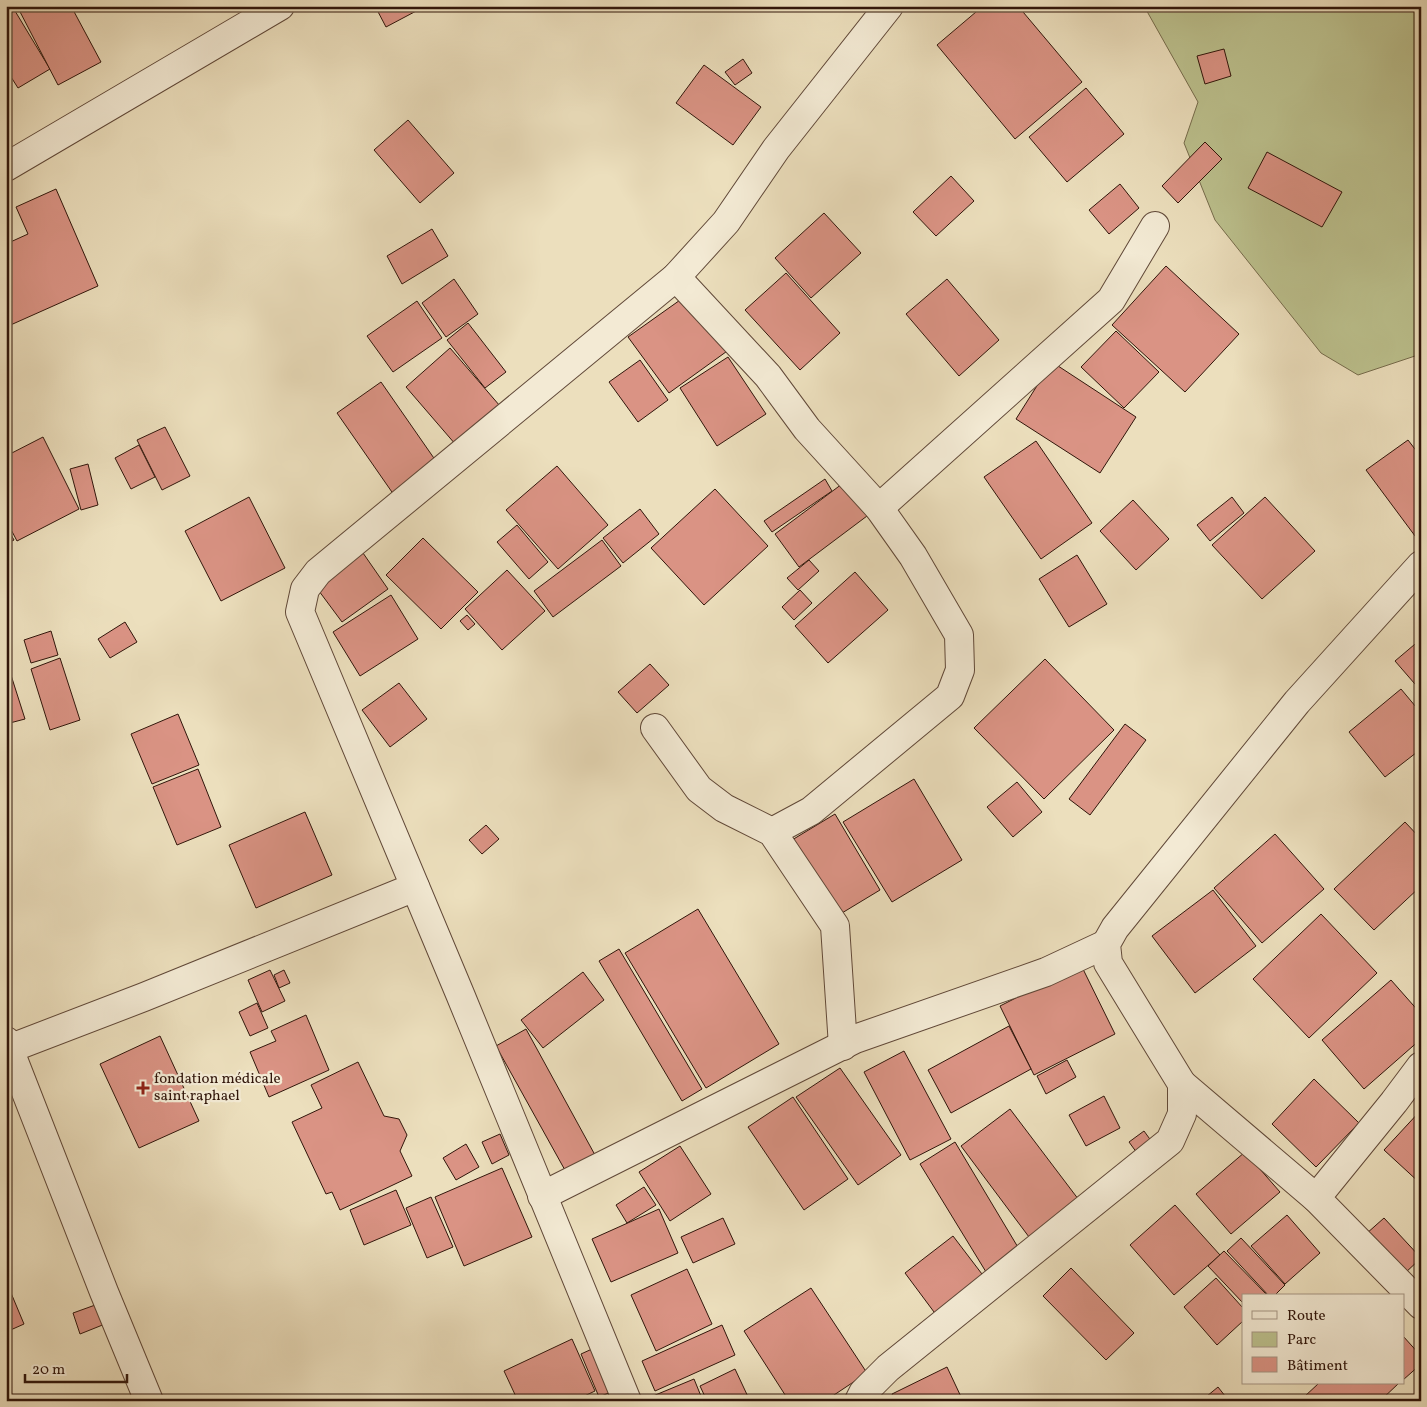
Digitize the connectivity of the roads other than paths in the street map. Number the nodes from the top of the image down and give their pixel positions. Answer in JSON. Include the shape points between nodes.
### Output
{"nodes":[{"id":1,"x":280,"y":6,"type":"edge"},
{"id":2,"x":889,"y":6,"type":"edge"},
{"id":3,"x":6,"y":167,"type":"edge"},
{"id":4,"x":1155,"y":226,"type":"dead end"},
{"id":5,"x":676,"y":277,"type":"junction"},
{"id":6,"x":879,"y":508,"type":"junction"},
{"id":7,"x":1421,"y":565,"type":"edge"},
{"id":8,"x":655,"y":728,"type":"dead end"},
{"id":9,"x":772,"y":832,"type":"junction"},
{"id":10,"x":416,"y":887,"type":"junction"},
{"id":11,"x":1106,"y":944,"type":"junction"},
{"id":12,"x":7,"y":1046,"type":"edge"},
{"id":13,"x":843,"y":1046,"type":"junction"},
{"id":14,"x":1421,"y":1066,"type":"edge"},
{"id":15,"x":1182,"y":1084,"type":"junction"},
{"id":16,"x":542,"y":1196,"type":"junction"},
{"id":17,"x":1316,"y":1198,"type":"junction"},
{"id":18,"x":1421,"y":1305,"type":"edge"},
{"id":19,"x":149,"y":1401,"type":"edge"},
{"id":20,"x":627,"y":1401,"type":"edge"},
{"id":21,"x":859,"y":1401,"type":"edge"}],
"edges":[{"from":1,"to":3,"type":"street"},
{"from":2,"to":5,"type":"street","via":[[776,150],[726,222]]},
{"from":4,"to":6,"type":"street","via":[[1111,300]]},
{"from":5,"to":6,"type":"street","via":[[768,376],[807,429]]},
{"from":5,"to":10,"type":"street","via":[[318,572],[305,589],[300,612]]},
{"from":6,"to":9,"type":"street","via":[[913,556],[959,635],[960,670],[950,696],[811,811]]},
{"from":7,"to":11,"type":"street","via":[[1297,702],[1115,928]]},
{"from":8,"to":9,"type":"street","via":[[699,789],[724,808]]},
{"from":9,"to":13,"type":"street","via":[[835,926]]},
{"from":10,"to":12,"type":"street","via":[[153,994]]},
{"from":10,"to":16,"type":"street"},
{"from":11,"to":13,"type":"street","via":[[1046,972]]},
{"from":11,"to":15,"type":"street","via":[[1108,963]]},
{"from":12,"to":19,"type":"street"},
{"from":13,"to":16,"type":"street"},
{"from":14,"to":17,"type":"street"},
{"from":15,"to":17,"type":"street"},
{"from":15,"to":21,"type":"street","via":[[1182,1114],[1170,1141],[888,1368]]},
{"from":16,"to":20,"type":"street"},
{"from":17,"to":18,"type":"street"}]}
